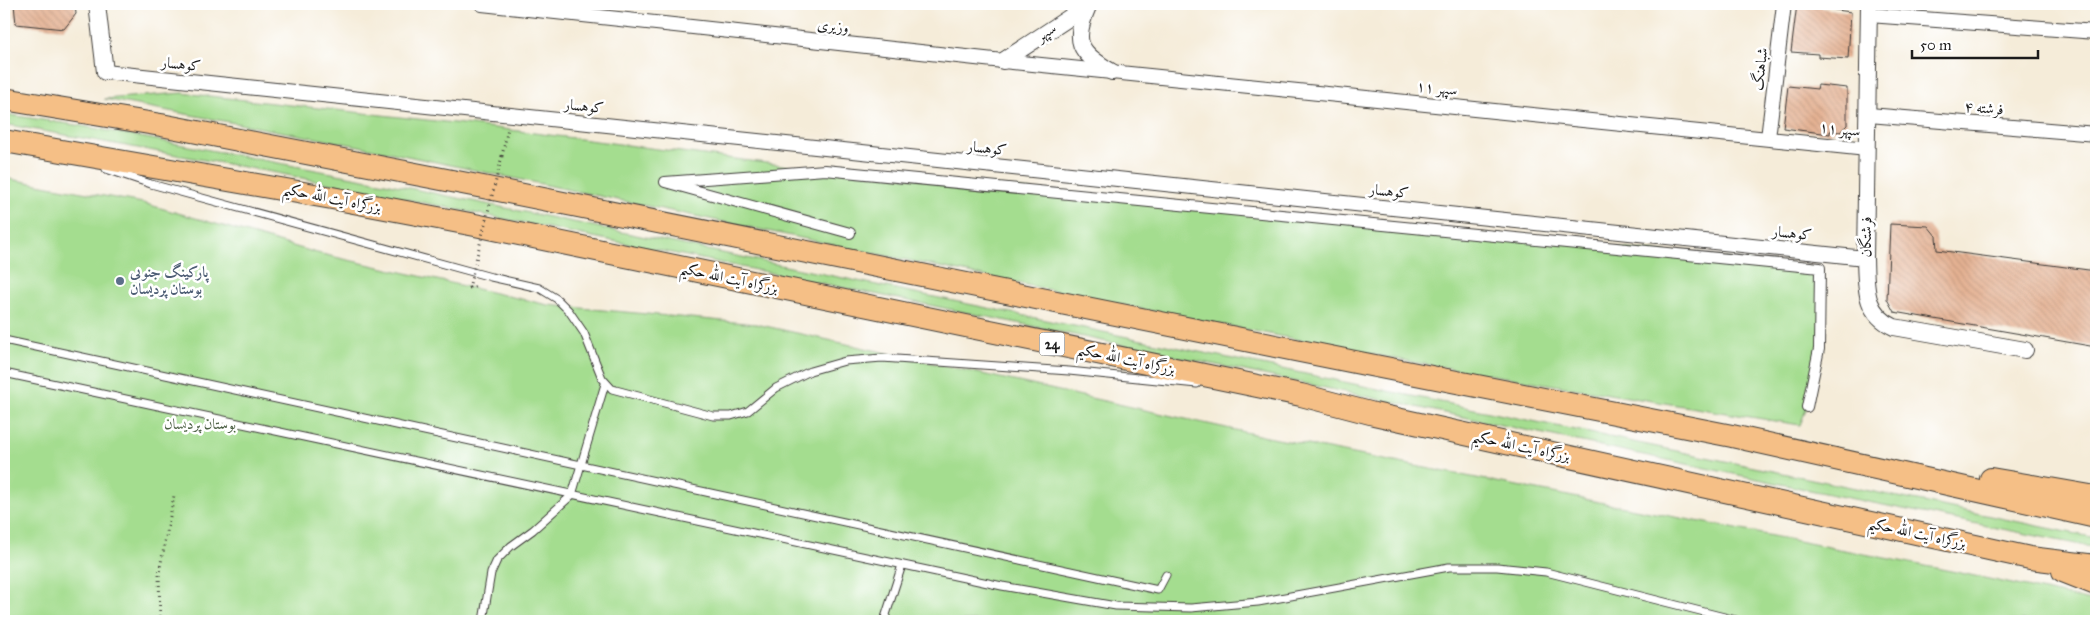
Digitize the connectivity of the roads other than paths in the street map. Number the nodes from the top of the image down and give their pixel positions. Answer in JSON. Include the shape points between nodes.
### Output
{"nodes":[{"id":1,"x":97,"y":4,"type":"edge"},
{"id":2,"x":482,"y":4,"type":"edge"},
{"id":3,"x":1090,"y":4,"type":"edge"},
{"id":4,"x":1784,"y":4,"type":"edge"},
{"id":5,"x":1869,"y":9,"type":"edge"},
{"id":6,"x":2096,"y":32,"type":"edge"},
{"id":7,"x":1003,"y":60,"type":"junction"},
{"id":8,"x":105,"y":72,"type":"joint"},
{"id":9,"x":1112,"y":72,"type":"junction"},
{"id":10,"x":4,"y":99,"type":"edge"},
{"id":11,"x":1869,"y":114,"type":"junction"},
{"id":12,"x":2096,"y":134,"type":"edge"},
{"id":13,"x":1768,"y":138,"type":"junction"},
{"id":14,"x":4,"y":141,"type":"edge"},
{"id":15,"x":32,"y":145,"type":"junction"},
{"id":16,"x":1867,"y":149,"type":"junction"},
{"id":17,"x":850,"y":233,"type":"dead end"},
{"id":18,"x":1865,"y":258,"type":"junction"},
{"id":19,"x":4,"y":340,"type":"edge"},
{"id":20,"x":2025,"y":350,"type":"dead end"},
{"id":21,"x":4,"y":373,"type":"edge"},
{"id":22,"x":606,"y":384,"type":"junction"},
{"id":23,"x":1205,"y":385,"type":"dead end"},
{"id":24,"x":1224,"y":387,"type":"dead end"},
{"id":25,"x":1302,"y":395,"type":"junction"},
{"id":26,"x":1807,"y":407,"type":"dead end"},
{"id":27,"x":1732,"y":436,"type":"junction"},
{"id":28,"x":581,"y":466,"type":"junction"},
{"id":29,"x":572,"y":495,"type":"junction"},
{"id":30,"x":2096,"y":497,"type":"edge"},
{"id":31,"x":2096,"y":517,"type":"edge"},
{"id":32,"x":2030,"y":558,"type":"junction"},
{"id":33,"x":902,"y":565,"type":"junction"},
{"id":34,"x":2096,"y":566,"type":"edge"},
{"id":35,"x":1166,"y":575,"type":"dead end"},
{"id":36,"x":2096,"y":584,"type":"edge"},
{"id":37,"x":483,"y":621,"type":"edge"},
{"id":38,"x":884,"y":621,"type":"edge"},
{"id":39,"x":1740,"y":621,"type":"edge"}],
"edges":[{"from":1,"to":8,"type":"street"},
{"from":2,"to":7,"type":"street","name":"وزیری"},
{"from":3,"to":7,"type":"street","name":"سپهر"},
{"from":3,"to":9,"type":"street","via":[[1083,18],[1081,45],[1094,61]]},
{"from":4,"to":13,"type":"street","name":"شباهنگ"},
{"from":5,"to":6,"type":"street"},
{"from":5,"to":11,"type":"street","name":"فرشتگان"},
{"from":7,"to":9,"type":"street","name":"سپهر ۱۱"},
{"from":8,"to":18,"type":"street","name":"کوهسار"},
{"from":9,"to":13,"type":"street","name":"سپهر ۱۱"},
{"from":10,"to":27,"type":"highway","via":[[162,125],[482,187]]},
{"from":11,"to":12,"type":"street","name":"فرشته ۴"},
{"from":11,"to":16,"type":"street","name":"فرشتگان"},
{"from":13,"to":16,"type":"street","name":"سپهر ۱۱"},
{"from":14,"to":15,"type":"highway","name":"بزرگراه آیت الله حکیم","number":"24"},
{"from":15,"to":22,"type":"lane","via":[[151,184],[539,288],[557,298],[584,332]]},
{"from":15,"to":25,"type":"highway","name":"بزرگراه آیت الله حکیم","number":"24","via":[[475,225]]},
{"from":16,"to":18,"type":"street","name":"فرشتگان"},
{"from":17,"to":26,"type":"street","via":[[665,182],[825,170],[1820,268],[1819,349]]},
{"from":18,"to":20,"type":"street","name":"فرشتگان","via":[[1870,301],[1884,322],[1905,329]]},
{"from":19,"to":28,"type":"lane"},
{"from":21,"to":29,"type":"lane"},
{"from":22,"to":23,"type":"lane","via":[[620,393],[722,417],[748,411],[776,388],[810,371],[845,361],[882,358],[1069,371]]},
{"from":22,"to":28,"type":"lane"},
{"from":24,"to":25,"type":"lane"},
{"from":25,"to":32,"type":"highway","name":"بزرگراه آیت الله حکیم","number":"24","via":[[1374,414]]},
{"from":27,"to":30,"type":"highway"},
{"from":27,"to":31,"type":"highway"},
{"from":28,"to":29,"type":"lane"},
{"from":28,"to":35,"type":"lane","via":[[1158,590]]},
{"from":29,"to":33,"type":"lane"},
{"from":29,"to":37,"type":"lane","via":[[497,560]]},
{"from":32,"to":34,"type":"highway","name":"بزرگراه آیت الله حکیم","number":"24"},
{"from":32,"to":36,"type":"highway"},
{"from":33,"to":38,"type":"lane"},
{"from":33,"to":39,"type":"lane","via":[[1116,606],[1191,608],[1258,602],[1449,567],[1497,567],[1546,572]]}]}
